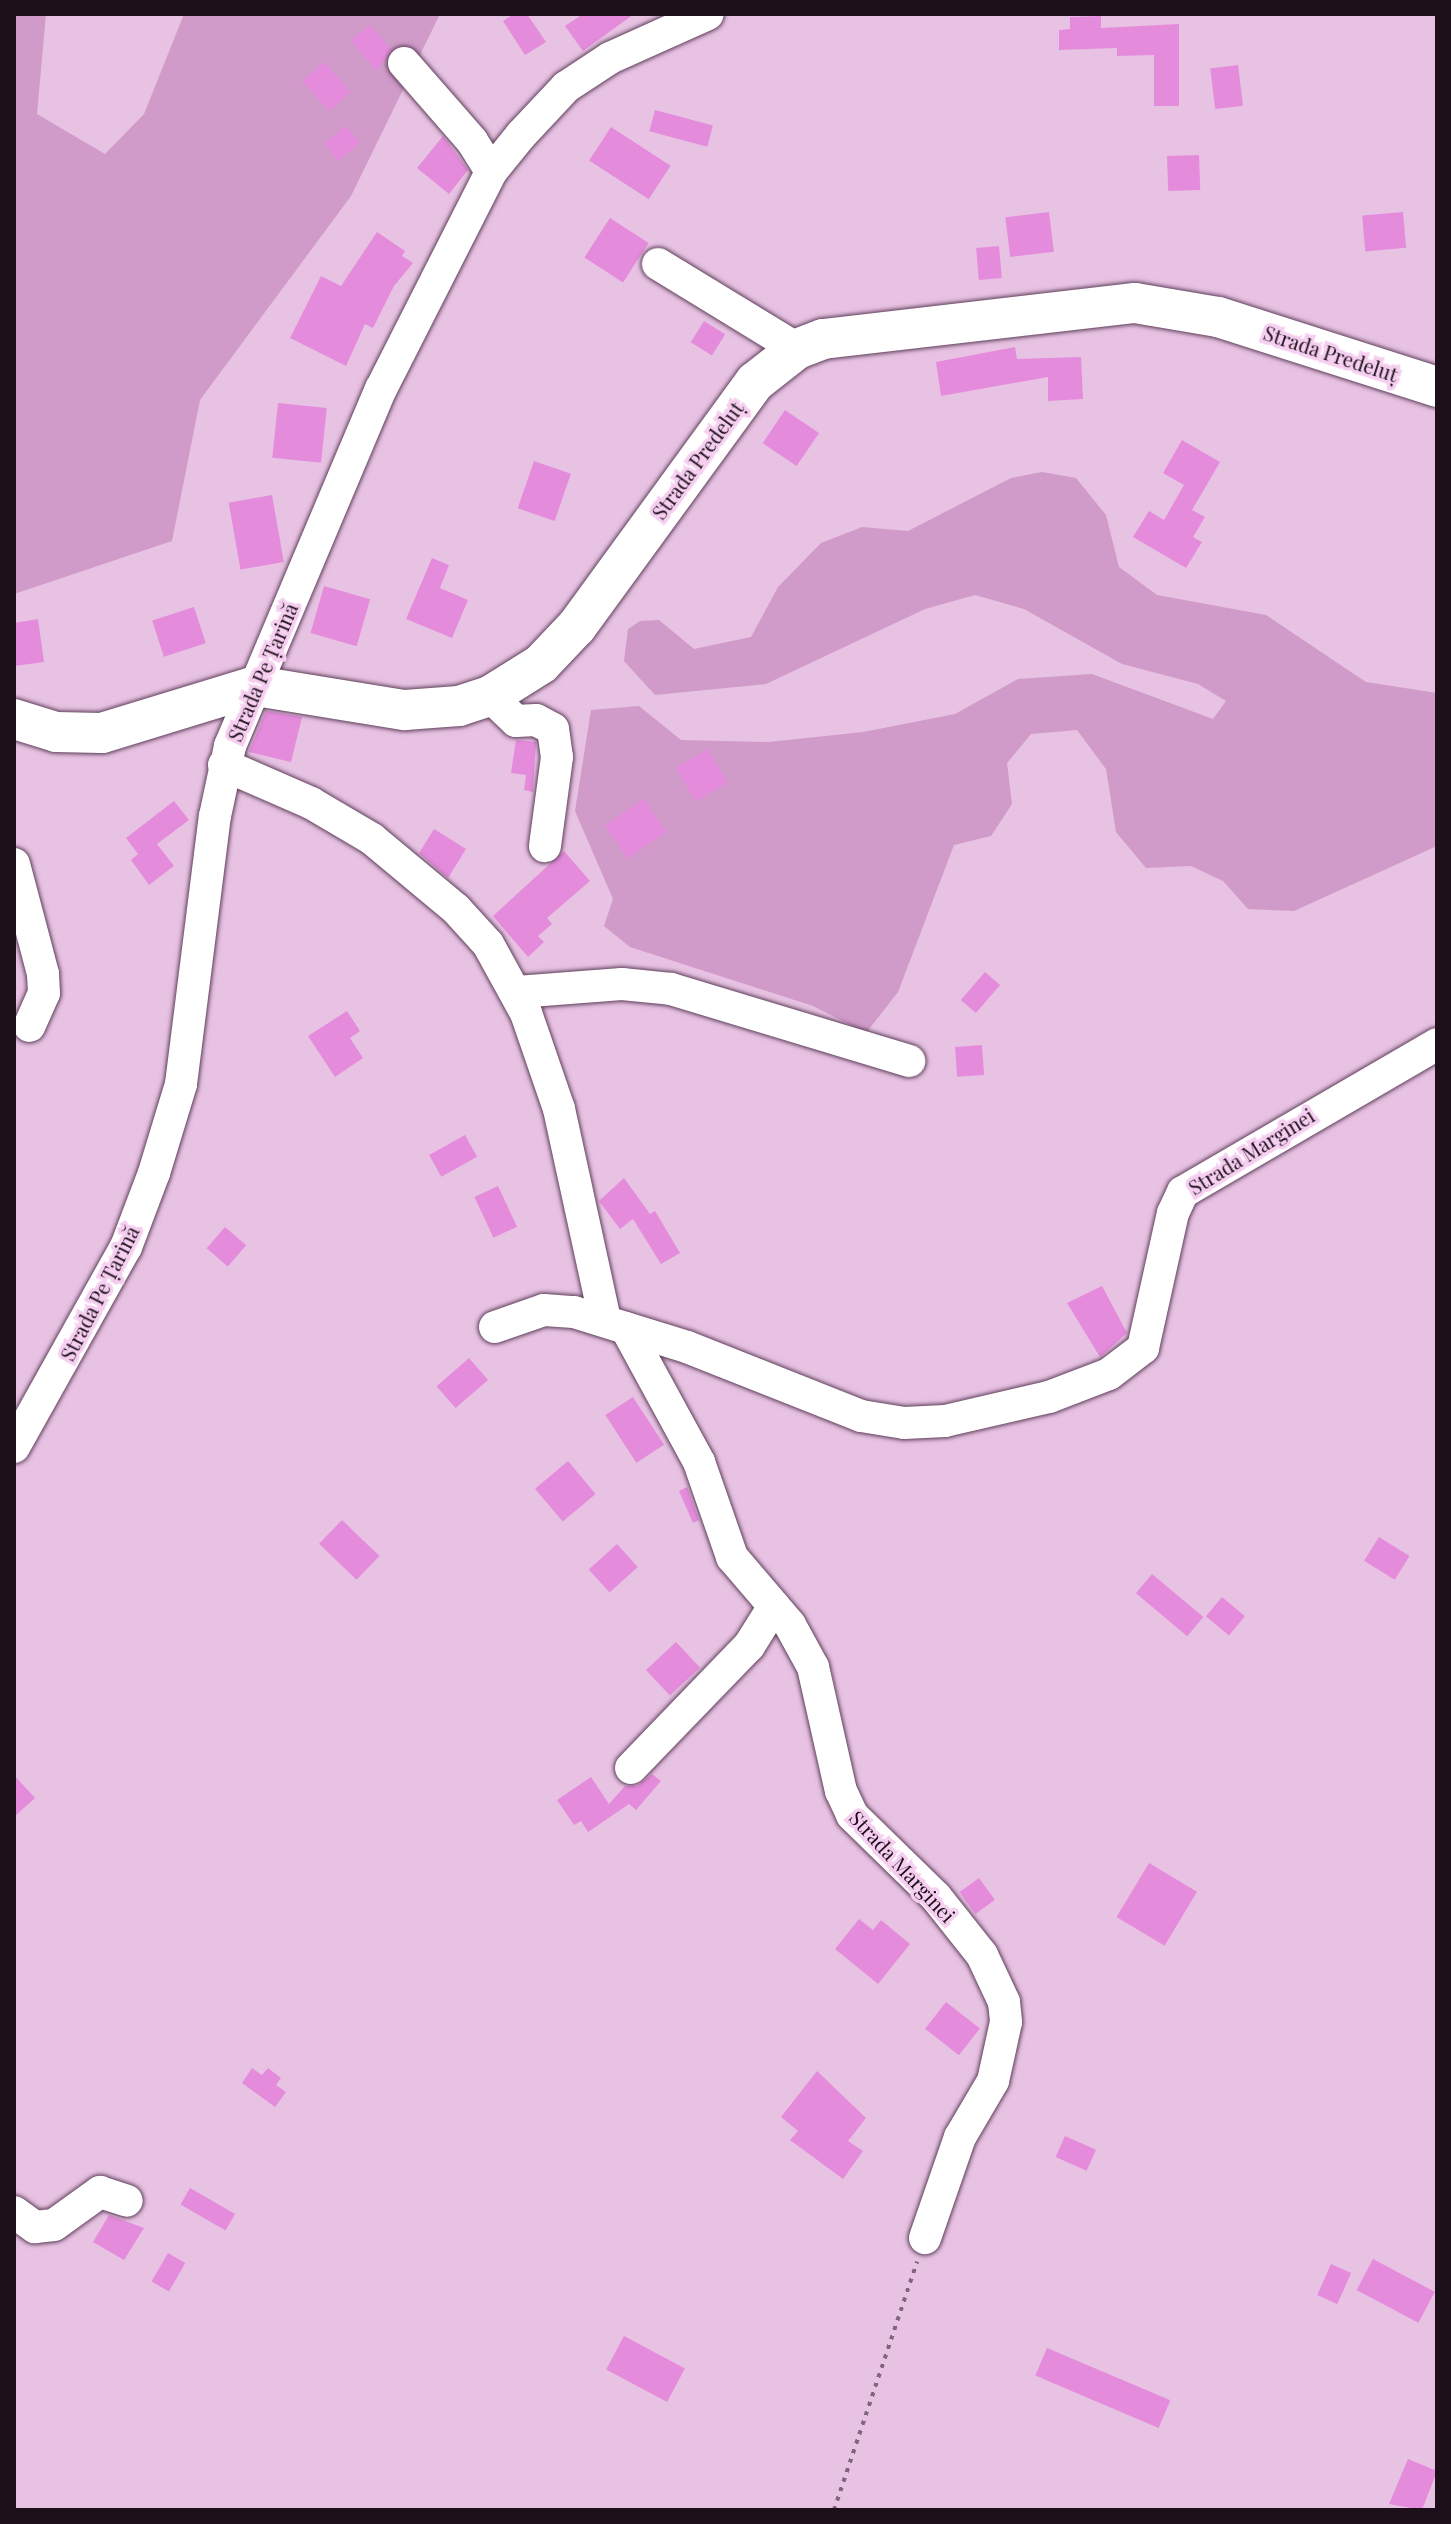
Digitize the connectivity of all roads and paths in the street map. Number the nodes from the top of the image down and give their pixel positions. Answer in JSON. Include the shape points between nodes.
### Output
{"nodes":[{"id":1,"x":708,"y":14,"type":"edge"},
{"id":2,"x":404,"y":63,"type":"dead end"},
{"id":3,"x":491,"y":172,"type":"junction"},
{"id":4,"x":658,"y":264,"type":"dead end"},
{"id":5,"x":797,"y":349,"type":"junction"},
{"id":6,"x":1437,"y":387,"type":"edge"},
{"id":7,"x":256,"y":686,"type":"junction"},
{"id":8,"x":490,"y":696,"type":"junction"},
{"id":9,"x":15,"y":722,"type":"edge"},
{"id":10,"x":224,"y":765,"type":"junction"},
{"id":11,"x":545,"y":846,"type":"dead end"},
{"id":12,"x":14,"y":864,"type":"edge"},
{"id":13,"x":517,"y":992,"type":"junction"},
{"id":14,"x":29,"y":1026,"type":"dead end"},
{"id":15,"x":1437,"y":1044,"type":"edge"},
{"id":16,"x":909,"y":1061,"type":"dead end"},
{"id":17,"x":616,"y":1324,"type":"junction"},
{"id":18,"x":495,"y":1327,"type":"dead end"},
{"id":19,"x":14,"y":1447,"type":"edge"},
{"id":20,"x":774,"y":1606,"type":"junction"},
{"id":21,"x":631,"y":1768,"type":"dead end"},
{"id":22,"x":127,"y":2201,"type":"dead end"},
{"id":23,"x":14,"y":2212,"type":"edge"},
{"id":24,"x":925,"y":2238,"type":"joint"},
{"id":25,"x":834,"y":2510,"type":"edge"}],
"edges":[{"from":1,"to":3,"type":"street","name":"Strada Pe Țarină","via":[[610,58],[566,87]]},
{"from":2,"to":3,"type":"street","via":[[472,141]]},
{"from":3,"to":7,"type":"street","name":"Strada Pe Țarină","via":[[381,389]]},
{"from":4,"to":5,"type":"street"},
{"from":5,"to":6,"type":"main road","name":"Strada Predeluț","via":[[858,332],[1135,303],[1218,317]]},
{"from":5,"to":8,"type":"main road","name":"Strada Predeluț","via":[[746,393],[561,644],[517,683]]},
{"from":7,"to":8,"type":"main road","name":"Strada Predeluț","via":[[405,710],[459,706]]},
{"from":7,"to":9,"type":"main road","name":"Strada Predeluț","via":[[102,733],[56,732]]},
{"from":7,"to":10,"type":"street","name":"Strada Pe Țarină"},
{"from":8,"to":11,"type":"street","via":[[516,721],[536,720],[553,729],[557,757]]},
{"from":10,"to":13,"type":"street","via":[[311,803],[372,839],[456,909],[488,944]]},
{"from":10,"to":19,"type":"street","name":"Strada Pe Țarină","via":[[181,1084],[163,1144],[126,1247]]},
{"from":12,"to":14,"type":"street","via":[[43,974],[44,993]]},
{"from":13,"to":16,"type":"street","via":[[622,984],[671,989]]},
{"from":13,"to":17,"type":"street","via":[[559,1109]]},
{"from":15,"to":17,"type":"street","name":"Strada Marginei","via":[[1183,1192],[1173,1213],[1143,1348],[1109,1374],[1049,1397],[945,1421],[904,1423],[861,1416]]},
{"from":17,"to":18,"type":"street","name":"Strada Marginei","via":[[544,1310]]},
{"from":17,"to":20,"type":"street","name":"Strada Marginei","via":[[699,1462],[732,1557]]},
{"from":20,"to":21,"type":"street","via":[[749,1646]]},
{"from":20,"to":24,"type":"street","name":"Strada Marginei","via":[[813,1667],[841,1791],[852,1815],[936,1897],[982,1955],[1004,2002],[1006,2022],[993,2081],[960,2137]]},
{"from":22,"to":23,"type":"street","via":[[100,2192],[54,2225],[35,2227]]},
{"from":24,"to":25,"type":"path"}]}
